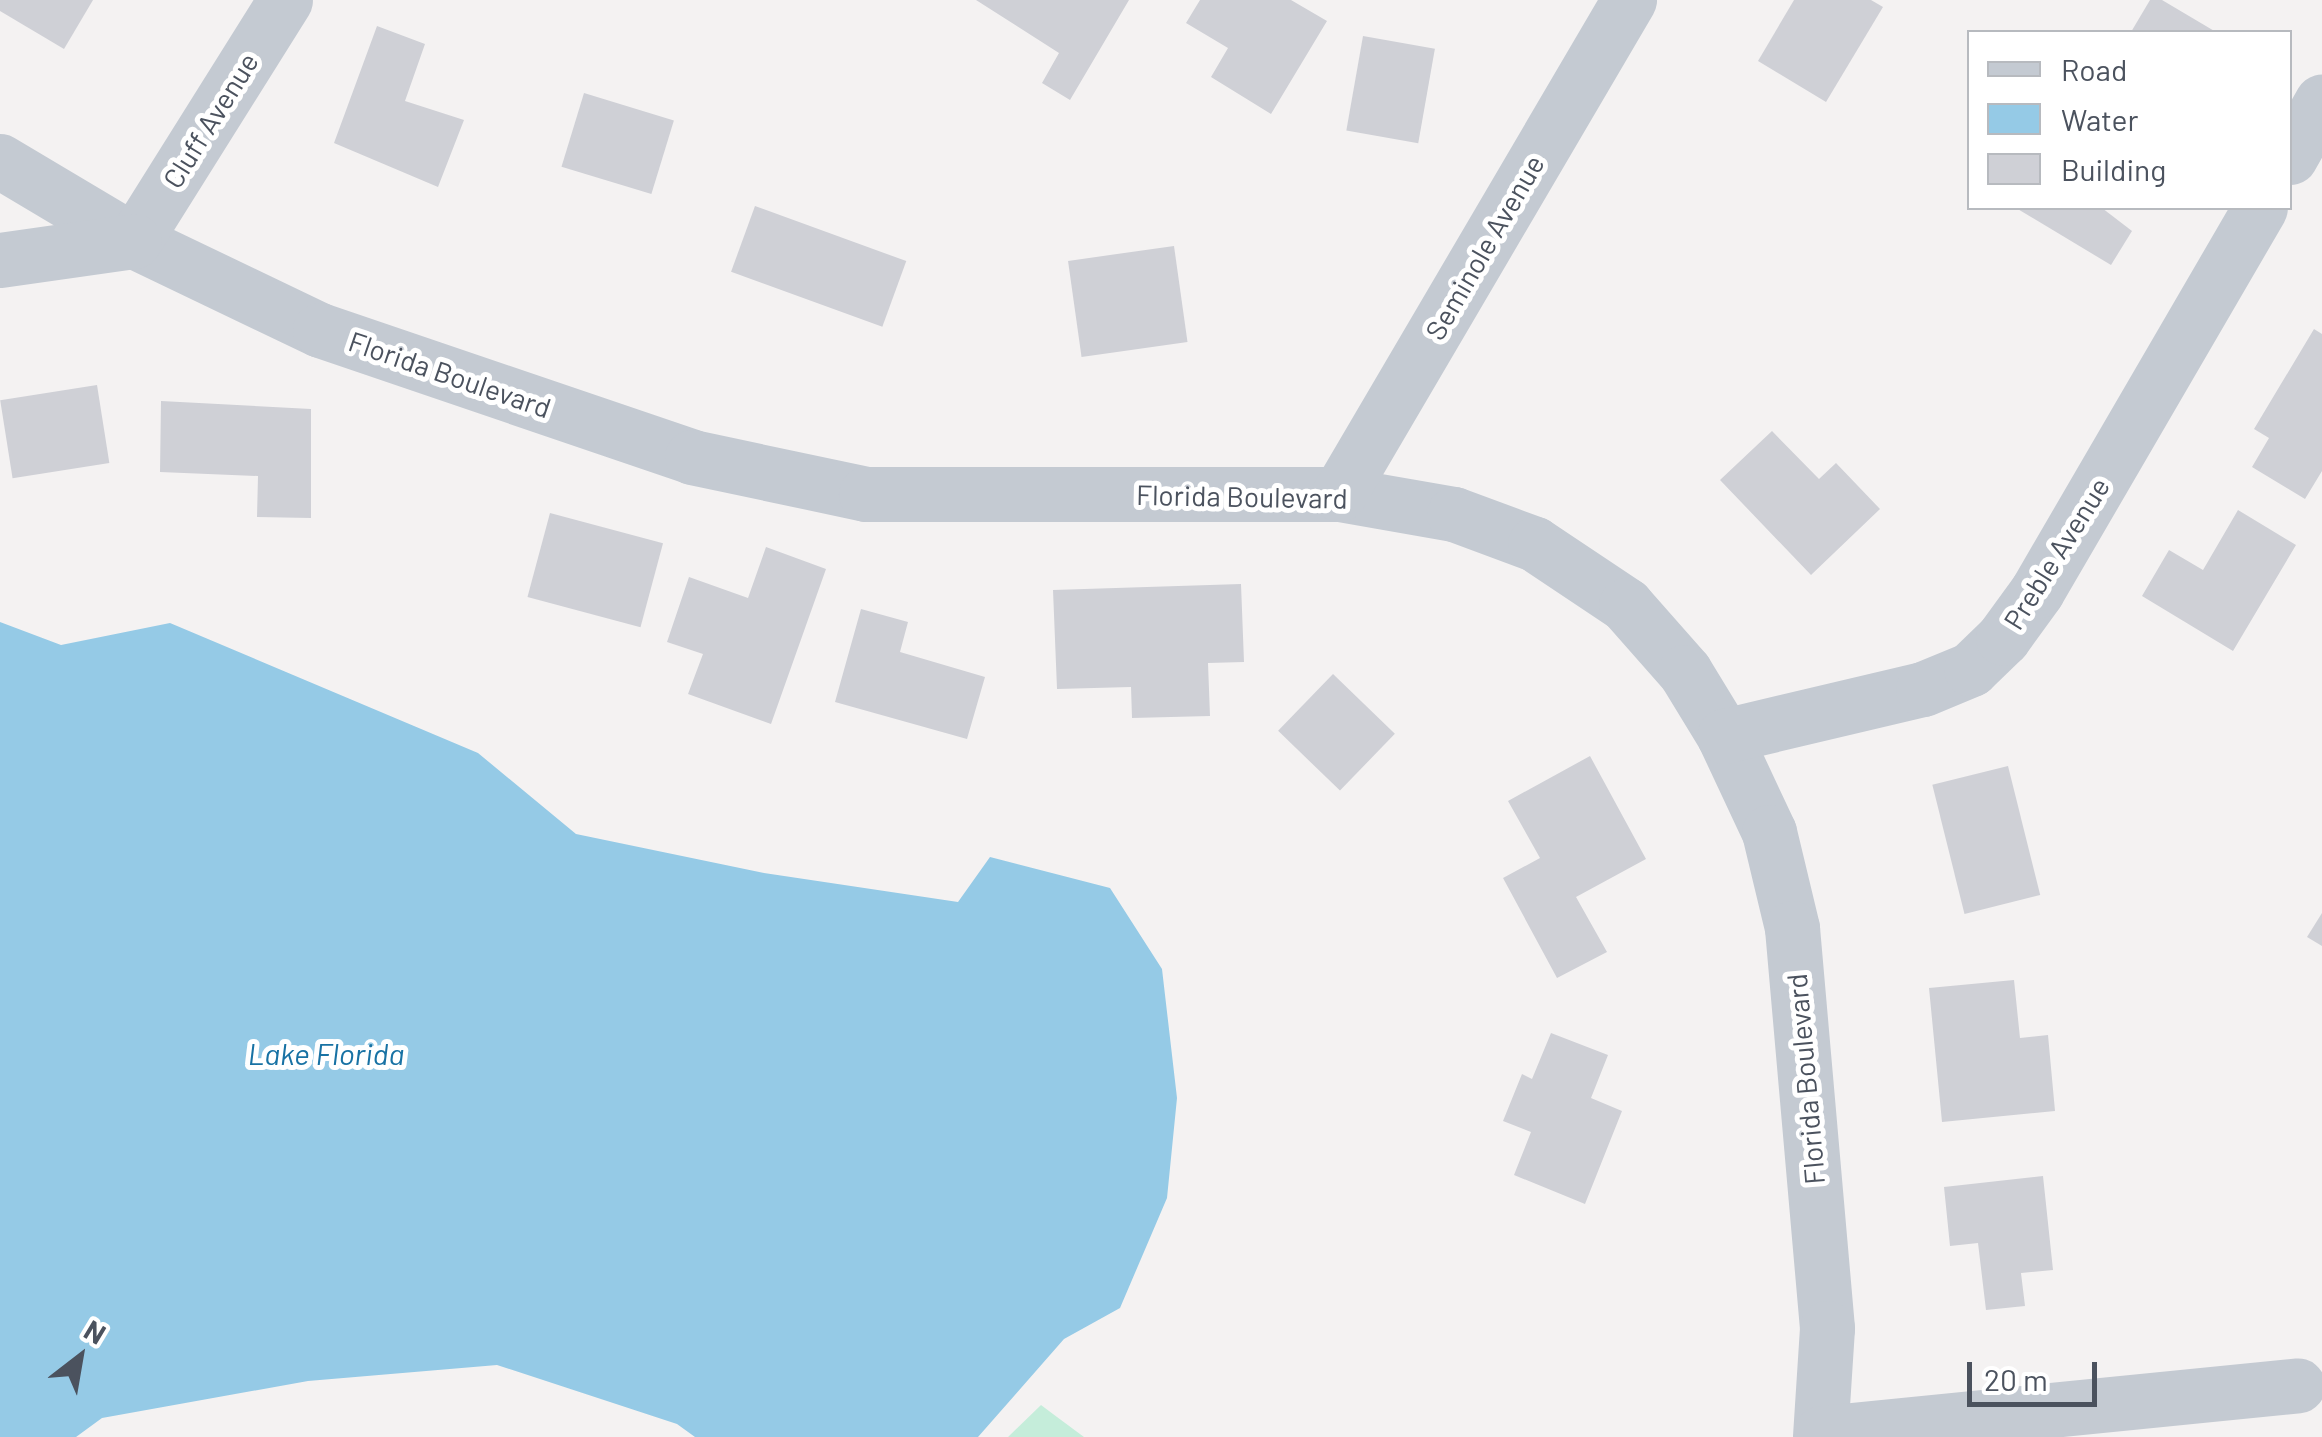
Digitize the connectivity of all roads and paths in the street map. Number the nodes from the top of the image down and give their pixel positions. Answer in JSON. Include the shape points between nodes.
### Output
{"nodes":[{"id":1,"x":285,"y":0,"type":"edge"},
{"id":2,"x":1629,"y":0,"type":"edge"},
{"id":3,"x":2322,"y":101,"type":"edge"},
{"id":4,"x":2292,"y":154,"type":"edge"},
{"id":5,"x":0,"y":161,"type":"edge"},
{"id":6,"x":2259,"y":210,"type":"edge"},
{"id":7,"x":134,"y":241,"type":"junction"},
{"id":8,"x":0,"y":260,"type":"edge"},
{"id":9,"x":1339,"y":494,"type":"junction"},
{"id":10,"x":1724,"y":736,"type":"junction"},
{"id":11,"x":2298,"y":1385,"type":"dead end"},
{"id":12,"x":1820,"y":1435,"type":"edge"}],
"edges":[{"from":1,"to":7,"type":"street","name":"Cluff Avenue"},
{"from":2,"to":9,"type":"street","name":"Seminole Avenue"},
{"from":3,"to":4,"type":"street"},
{"from":5,"to":7,"type":"street","name":"Florida Boulevard"},
{"from":6,"to":10,"type":"street","name":"Preble Avenue","via":[[2037,591],[1992,648],[1971,668],[1924,689]]},
{"from":7,"to":8,"type":"street"},
{"from":7,"to":9,"type":"street","name":"Florida Boulevard","via":[[320,330],[692,457],[750,470],[866,494]]},
{"from":9,"to":10,"type":"street","name":"Florida Boulevard","via":[[1454,514],[1535,544],[1626,605],[1685,672]]},
{"from":10,"to":12,"type":"street","name":"Florida Boulevard","via":[[1768,832],[1792,928],[1828,1328]]},
{"from":11,"to":12,"type":"street"}]}
